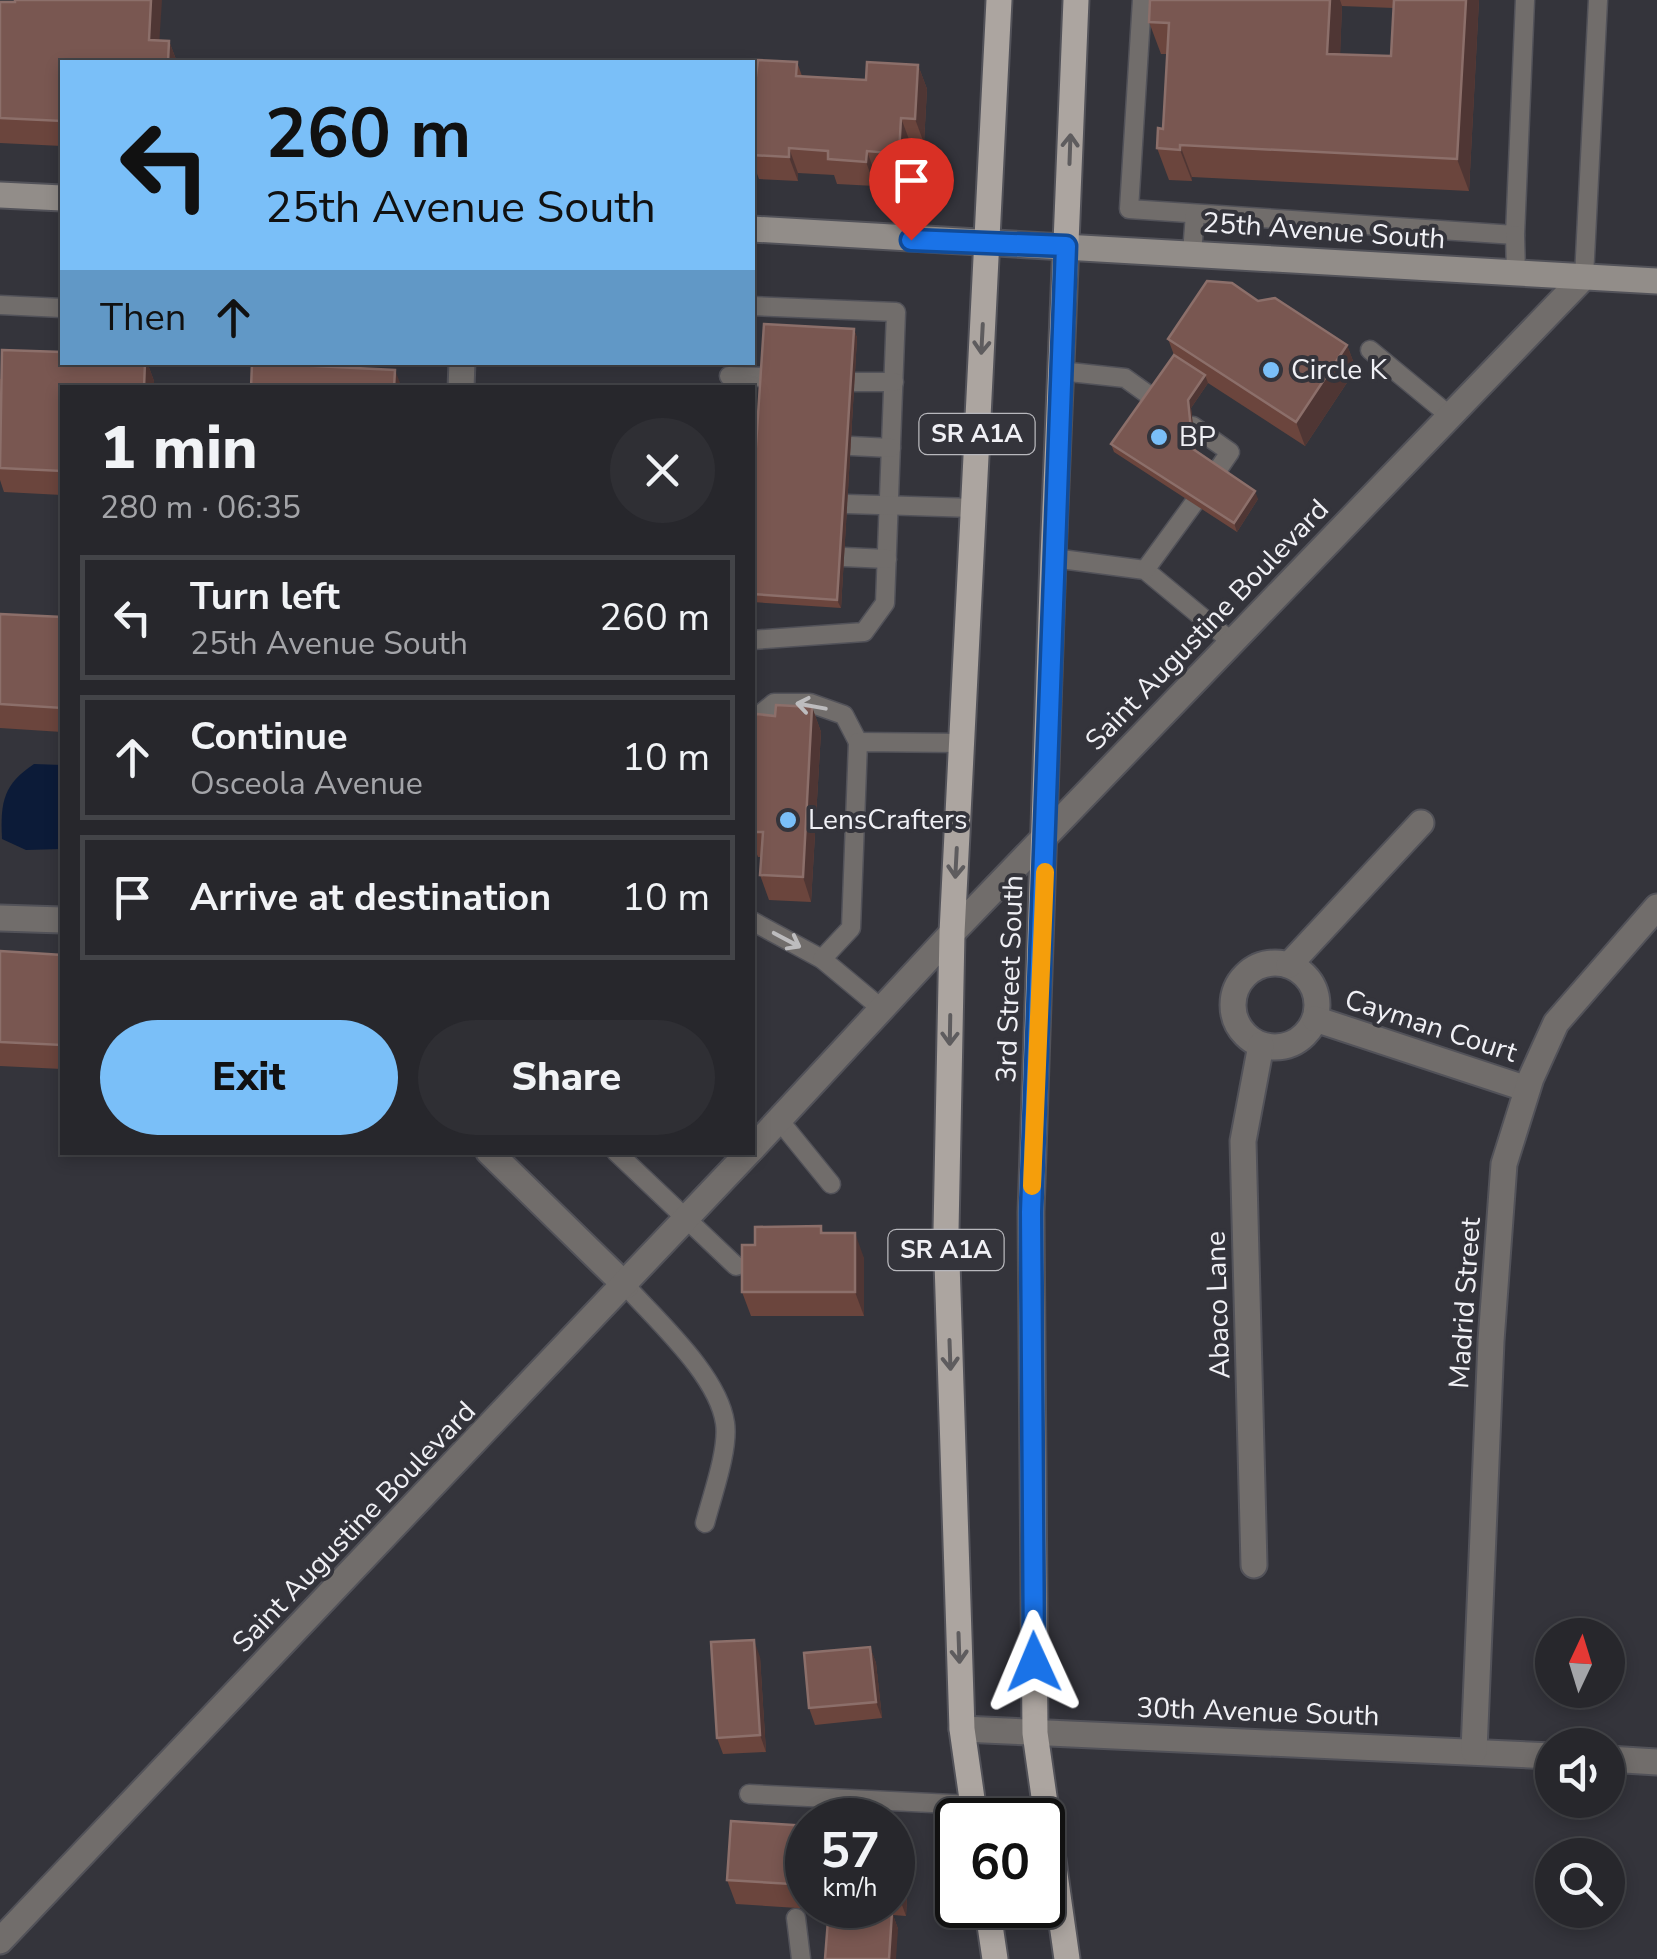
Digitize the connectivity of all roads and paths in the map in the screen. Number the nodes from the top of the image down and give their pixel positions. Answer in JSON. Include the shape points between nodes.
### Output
{"nodes":[{"id":1,"x":999,"y":0,"type":"edge"},
{"id":2,"x":1076,"y":0,"type":"edge"},
{"id":3,"x":1142,"y":0,"type":"edge"},
{"id":4,"x":1525,"y":0,"type":"edge"},
{"id":5,"x":1598,"y":0,"type":"edge"},
{"id":6,"x":0,"y":195,"type":"edge"},
{"id":7,"x":60,"y":198,"type":"edge"},
{"id":8,"x":1195,"y":214,"type":"junction"},
{"id":9,"x":755,"y":229,"type":"edge"},
{"id":10,"x":1515,"y":235,"type":"junction"},
{"id":11,"x":986,"y":242,"type":"junction"},
{"id":12,"x":1066,"y":246,"type":"junction"},
{"id":13,"x":1192,"y":252,"type":"junction"},
{"id":14,"x":1516,"y":273,"type":"junction"},
{"id":15,"x":1584,"y":277,"type":"junction"},
{"id":16,"x":1657,"y":281,"type":"edge"},
{"id":17,"x":0,"y":306,"type":"edge"},
{"id":18,"x":755,"y":306,"type":"edge"},
{"id":19,"x":60,"y":308,"type":"edge"},
{"id":20,"x":1370,"y":350,"type":"dead end"},
{"id":21,"x":1060,"y":372,"type":"junction"},
{"id":22,"x":729,"y":375,"type":"edge"},
{"id":23,"x":764,"y":376,"type":"edge"},
{"id":24,"x":855,"y":382,"type":"edge"},
{"id":25,"x":894,"y":382,"type":"junction"},
{"id":26,"x":1153,"y":398,"type":"edge"},
{"id":27,"x":1450,"y":416,"type":"junction"},
{"id":28,"x":1193,"y":426,"type":"edge"},
{"id":29,"x":851,"y":446,"type":"edge"},
{"id":30,"x":891,"y":448,"type":"junction"},
{"id":31,"x":1217,"y":471,"type":"edge"},
{"id":32,"x":847,"y":504,"type":"edge"},
{"id":33,"x":889,"y":504,"type":"junction"},
{"id":34,"x":1194,"y":504,"type":"edge"},
{"id":35,"x":974,"y":508,"type":"junction"},
{"id":36,"x":844,"y":557,"type":"edge"},
{"id":37,"x":1052,"y":558,"type":"junction"},
{"id":38,"x":886,"y":559,"type":"junction"},
{"id":39,"x":1145,"y":570,"type":"junction"},
{"id":40,"x":755,"y":640,"type":"edge"},
{"id":41,"x":1232,"y":642,"type":"junction"},
{"id":42,"x":755,"y":719,"type":"edge"},
{"id":43,"x":858,"y":742,"type":"junction"},
{"id":44,"x":962,"y":743,"type":"junction"},
{"id":45,"x":1421,"y":823,"type":"dead end"},
{"id":46,"x":1046,"y":836,"type":"junction"},
{"id":47,"x":1657,"y":907,"type":"edge"},
{"id":48,"x":0,"y":918,"type":"edge"},
{"id":49,"x":60,"y":920,"type":"edge"},
{"id":50,"x":755,"y":924,"type":"edge"},
{"id":51,"x":952,"y":933,"type":"junction"},
{"id":52,"x":822,"y":958,"type":"junction"},
{"id":53,"x":1289,"y":965,"type":"junction"},
{"id":54,"x":882,"y":1009,"type":"junction"},
{"id":55,"x":1315,"y":1019,"type":"junction"},
{"id":56,"x":1260,"y":1045,"type":"junction"},
{"id":57,"x":1527,"y":1089,"type":"junction"},
{"id":58,"x":779,"y":1120,"type":"junction"},
{"id":59,"x":755,"y":1146,"type":"edge"},
{"id":60,"x":492,"y":1155,"type":"edge"},
{"id":61,"x":619,"y":1155,"type":"edge"},
{"id":62,"x":746,"y":1155,"type":"edge"},
{"id":63,"x":831,"y":1184,"type":"dead end"},
{"id":64,"x":688,"y":1218,"type":"junction"},
{"id":65,"x":736,"y":1266,"type":"dead end"},
{"id":66,"x":626,"y":1286,"type":"junction"},
{"id":67,"x":705,"y":1523,"type":"dead end"},
{"id":68,"x":1254,"y":1566,"type":"dead end"},
{"id":69,"x":962,"y":1730,"type":"junction"},
{"id":70,"x":1035,"y":1734,"type":"junction"},
{"id":71,"x":1474,"y":1750,"type":"junction"},
{"id":72,"x":1535,"y":1755,"type":"edge"},
{"id":73,"x":1625,"y":1760,"type":"edge"},
{"id":74,"x":1657,"y":1762,"type":"edge"},
{"id":75,"x":749,"y":1794,"type":"dead end"},
{"id":76,"x":972,"y":1798,"type":"edge"},
{"id":77,"x":935,"y":1809,"type":"edge"},
{"id":78,"x":797,"y":1928,"type":"edge"},
{"id":79,"x":991,"y":1928,"type":"edge"},
{"id":80,"x":0,"y":1941,"type":"edge"},
{"id":81,"x":801,"y":1959,"type":"edge"},
{"id":82,"x":996,"y":1959,"type":"edge"},
{"id":83,"x":1067,"y":1959,"type":"edge"}],
"edges":[{"from":1,"to":11,"type":"main road","name":"3rd Street South","number":"SR A1A"},
{"from":12,"to":2,"type":"main road","name":"3rd Street South","number":"SR A1A","one_way":true},
{"from":3,"to":8,"type":"lane","via":[[1128,209]]},
{"from":4,"to":10,"type":"lane"},
{"from":5,"to":15,"type":"lane"},
{"from":6,"to":7,"type":"street"},
{"from":8,"to":10,"type":"lane"},
{"from":8,"to":13,"type":"lane"},
{"from":9,"to":11,"type":"street","name":"25th Avenue South"},
{"from":10,"to":14,"type":"lane"},
{"from":11,"to":12,"type":"street","name":"25th Avenue South"},
{"from":11,"to":35,"type":"main road","name":"3rd Street South","number":"SR A1A","one_way":true},
{"from":12,"to":13,"type":"street","name":"25th Avenue South"},
{"from":12,"to":21,"type":"main road","name":"3rd Street South","number":"SR A1A"},
{"from":13,"to":14,"type":"street","name":"25th Avenue South"},
{"from":14,"to":15,"type":"street","name":"25th Avenue South"},
{"from":15,"to":16,"type":"street","name":"25th Avenue South"},
{"from":15,"to":27,"type":"street","name":"Saint Augustine Boulevard"},
{"from":17,"to":19,"type":"lane"},
{"from":18,"to":25,"type":"lane","via":[[896,312]]},
{"from":20,"to":27,"type":"lane"},
{"from":21,"to":26,"type":"lane","via":[[1125,378]]},
{"from":21,"to":37,"type":"main road","name":"3rd Street South","number":"SR A1A"},
{"from":22,"to":23,"type":"lane"},
{"from":24,"to":25,"type":"lane"},
{"from":25,"to":30,"type":"lane"},
{"from":27,"to":41,"type":"street","name":"Saint Augustine Boulevard"},
{"from":28,"to":31,"type":"lane","via":[[1230,452]]},
{"from":29,"to":30,"type":"lane"},
{"from":30,"to":33,"type":"lane"},
{"from":32,"to":33,"type":"lane"},
{"from":33,"to":35,"type":"lane"},
{"from":33,"to":38,"type":"lane"},
{"from":34,"to":39,"type":"lane"},
{"from":35,"to":44,"type":"main road","name":"3rd Street South","number":"SR A1A"},
{"from":36,"to":38,"type":"lane"},
{"from":37,"to":39,"type":"lane"},
{"from":37,"to":46,"type":"main road","name":"3rd Street South","number":"SR A1A"},
{"from":38,"to":40,"type":"lane","via":[[884,603],[864,632]]},
{"from":39,"to":41,"type":"lane"},
{"from":41,"to":46,"type":"street","name":"Saint Augustine Boulevard"},
{"from":43,"to":42,"type":"lane","one_way":true,"via":[[844,715],[810,703],[774,703]]},
{"from":43,"to":44,"type":"lane"},
{"from":43,"to":52,"type":"lane","via":[[851,928]]},
{"from":44,"to":51,"type":"main road","name":"3rd Street South","number":"SR A1A","one_way":true},
{"from":45,"to":53,"type":"street"},
{"from":46,"to":51,"type":"street","name":"Saint Augustine Boulevard"},
{"from":46,"to":70,"type":"main road","name":"3rd Street South","number":"SR A1A","via":[[1031,1212]]},
{"from":47,"to":57,"type":"street","name":"Madrid Street","via":[[1556,1023]]},
{"from":48,"to":49,"type":"street"},
{"from":50,"to":52,"type":"lane","one_way":true},
{"from":51,"to":54,"type":"street","name":"Saint Augustine Boulevard"},
{"from":51,"to":69,"type":"main road","name":"3rd Street South","number":"SR A1A","one_way":true,"via":[[946,1231]]},
{"from":52,"to":54,"type":"lane"},
{"from":53,"to":55,"type":"street","name":"Cayman Court","via":[[1314,987]]},
{"from":53,"to":56,"type":"street","via":[[1256,967],[1234,991],[1236,1024]]},
{"from":54,"to":58,"type":"street","name":"Saint Augustine Boulevard"},
{"from":55,"to":56,"type":"street","name":"Cayman Court","via":[[1293,1044]]},
{"from":55,"to":57,"type":"street","name":"Cayman Court"},
{"from":56,"to":68,"type":"street","name":"Abaco Lane","via":[[1243,1141]]},
{"from":57,"to":71,"type":"street","name":"Madrid Street","via":[[1504,1164]]},
{"from":58,"to":59,"type":"street","name":"Saint Augustine Boulevard"},
{"from":58,"to":63,"type":"lane"},
{"from":60,"to":66,"type":"street"},
{"from":61,"to":64,"type":"lane"},
{"from":62,"to":64,"type":"street","name":"Saint Augustine Boulevard"},
{"from":64,"to":65,"type":"lane"},
{"from":64,"to":66,"type":"street","name":"Saint Augustine Boulevard"},
{"from":66,"to":67,"type":"lane","via":[[717,1398],[726,1425]]},
{"from":66,"to":80,"type":"street","name":"Saint Augustine Boulevard"},
{"from":69,"to":70,"type":"street","name":"30th Avenue South"},
{"from":69,"to":76,"type":"main road","name":"3rd Street South","number":"SR A1A"},
{"from":70,"to":71,"type":"street","name":"30th Avenue South"},
{"from":70,"to":83,"type":"main road","name":"3rd Street South","number":"SR A1A"},
{"from":71,"to":72,"type":"street","name":"30th Avenue South"},
{"from":73,"to":74,"type":"street"},
{"from":75,"to":77,"type":"lane"},
{"from":78,"to":81,"type":"lane"},
{"from":79,"to":82,"type":"main road"}]}
